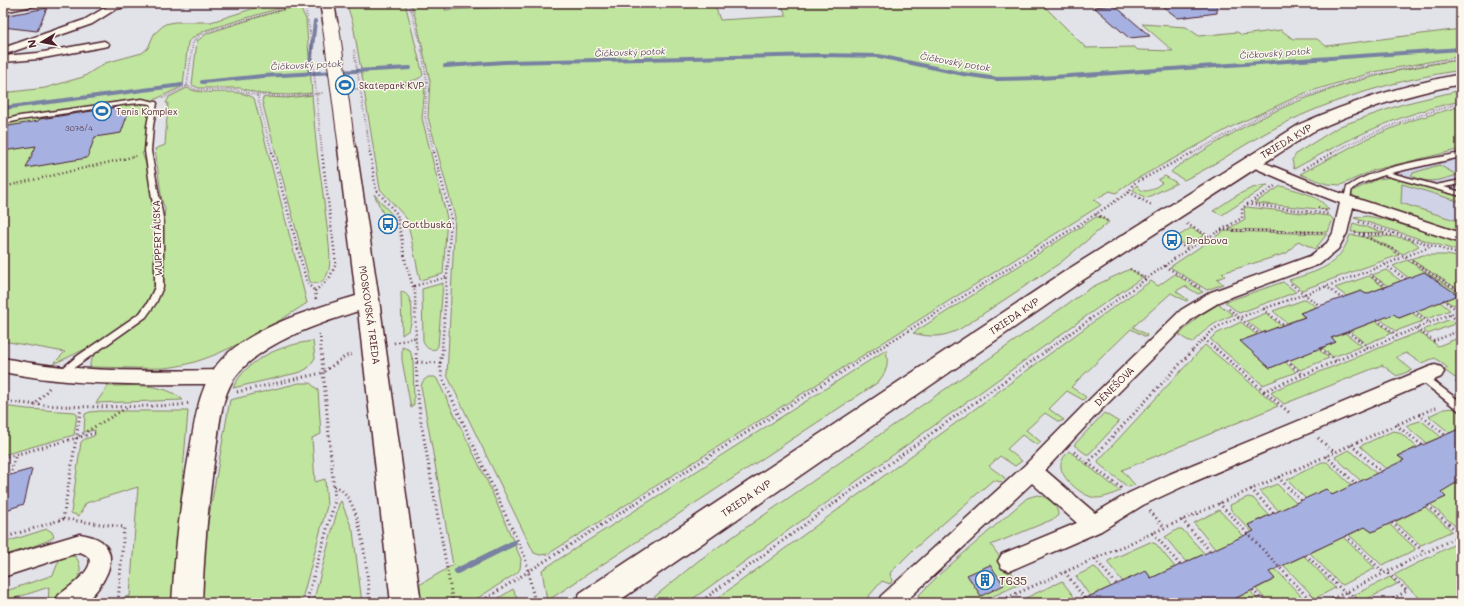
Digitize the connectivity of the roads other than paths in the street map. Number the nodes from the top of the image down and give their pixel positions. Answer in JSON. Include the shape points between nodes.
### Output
{"nodes":[{"id":1,"x":34,"y":3,"type":"edge"},
{"id":2,"x":132,"y":3,"type":"edge"},
{"id":3,"x":327,"y":3,"type":"edge"},
{"id":4,"x":113,"y":4,"type":"edge"},
{"id":5,"x":3,"y":9,"type":"edge"},
{"id":6,"x":104,"y":44,"type":"dead end"},
{"id":7,"x":3,"y":52,"type":"edge"},
{"id":8,"x":3,"y":59,"type":"edge"},
{"id":9,"x":1461,"y":79,"type":"edge"},
{"id":10,"x":3,"y":122,"type":"edge"},
{"id":11,"x":1461,"y":155,"type":"edge"},
{"id":12,"x":1253,"y":162,"type":"junction"},
{"id":13,"x":1384,"y":173,"type":"junction"},
{"id":14,"x":1461,"y":182,"type":"edge"},
{"id":15,"x":1438,"y":186,"type":"junction"},
{"id":16,"x":1461,"y":194,"type":"edge"},
{"id":17,"x":1346,"y":201,"type":"junction"},
{"id":18,"x":1461,"y":238,"type":"edge"},
{"id":19,"x":368,"y":300,"type":"junction"},
{"id":20,"x":3,"y":365,"type":"edge"},
{"id":21,"x":60,"y":374,"type":"junction"},
{"id":22,"x":1428,"y":374,"type":"joint"},
{"id":23,"x":217,"y":388,"type":"junction"},
{"id":24,"x":1461,"y":407,"type":"edge"},
{"id":25,"x":1032,"y":471,"type":"junction"},
{"id":26,"x":1094,"y":525,"type":"junction"},
{"id":27,"x":1009,"y":561,"type":"dead end"},
{"id":28,"x":3,"y":567,"type":"edge"},
{"id":29,"x":66,"y":603,"type":"edge"},
{"id":30,"x":187,"y":603,"type":"edge"},
{"id":31,"x":406,"y":603,"type":"edge"},
{"id":32,"x":591,"y":603,"type":"edge"},
{"id":33,"x":889,"y":603,"type":"edge"}],
"edges":[{"from":1,"to":5,"type":"street"},
{"from":2,"to":4,"type":"street"},
{"from":3,"to":19,"type":"street","name":"MOSKOVSKÁ TRIEDA","bridge":true},
{"from":4,"to":7,"type":"street","via":[[88,22]]},
{"from":6,"to":8,"type":"street","via":[[38,56]]},
{"from":9,"to":12,"type":"street","name":"TRIEDA KVP","via":[[1392,94],[1337,114],[1306,128]]},
{"from":10,"to":21,"type":"lane","name":"WUPPERTÁLSKA","via":[[128,102],[154,103],[149,153],[159,218],[159,287],[143,315]]},
{"from":11,"to":13,"type":"lane"},
{"from":12,"to":17,"type":"street","via":[[1287,179]]},
{"from":12,"to":32,"type":"street","name":"TRIEDA KVP","via":[[1074,275]]},
{"from":13,"to":15,"type":"lane"},
{"from":13,"to":17,"type":"lane","via":[[1352,185]]},
{"from":14,"to":15,"type":"lane"},
{"from":15,"to":16,"type":"lane"},
{"from":17,"to":18,"type":"street"},
{"from":17,"to":25,"type":"street","name":"DÉNEŠOVA","via":[[1348,233],[1333,246],[1315,260],[1217,296],[1186,314]]},
{"from":19,"to":23,"type":"street","via":[[318,317],[252,348],[235,360]]},
{"from":19,"to":31,"type":"street","name":"MOSKOVSKÁ TRIEDA"},
{"from":20,"to":21,"type":"street","via":[[38,373]]},
{"from":21,"to":23,"type":"street"},
{"from":22,"to":24,"type":"lane","via":[[1451,400]]},
{"from":22,"to":26,"type":"street","via":[[1176,480],[1136,499]]},
{"from":23,"to":30,"type":"street","via":[[194,501]]},
{"from":25,"to":26,"type":"street"},
{"from":25,"to":33,"type":"street","name":"DÉNEŠOVA"},
{"from":26,"to":27,"type":"street"},
{"from":28,"to":29,"type":"street","via":[[80,543],[91,544],[98,550],[100,562],[95,578],[83,591]]}]}
